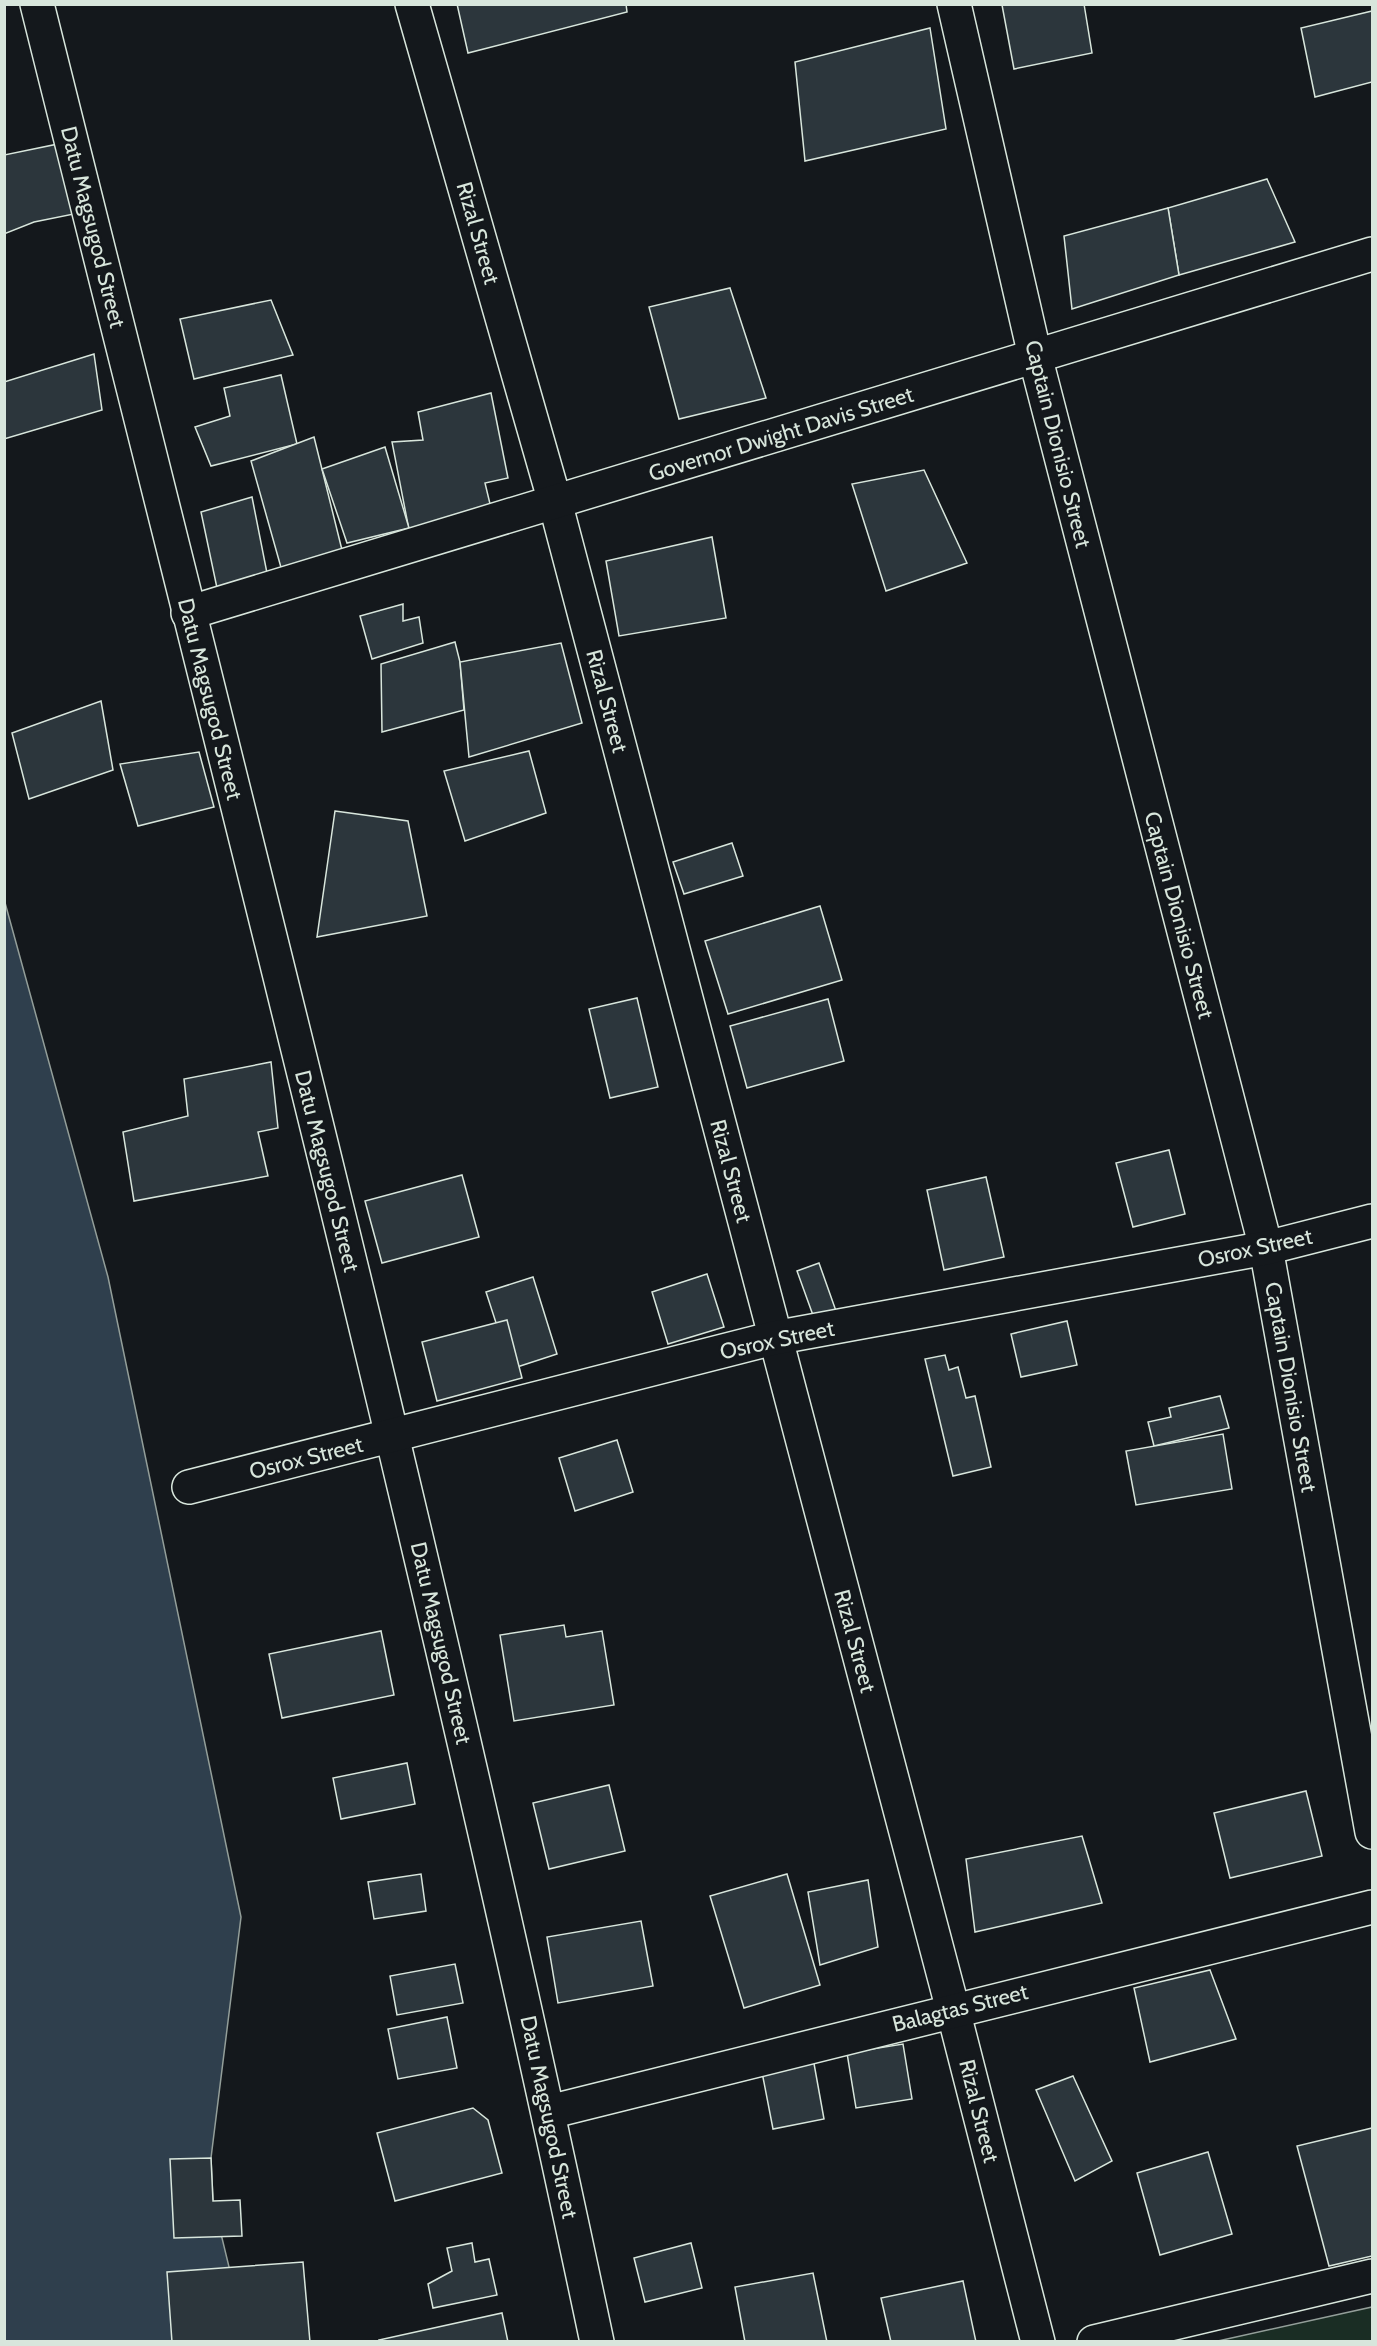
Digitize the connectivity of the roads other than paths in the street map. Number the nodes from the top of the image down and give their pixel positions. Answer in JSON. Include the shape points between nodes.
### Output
{"nodes":[{"id":1,"x":37,"y":4,"type":"edge"},
{"id":2,"x":412,"y":4,"type":"edge"},
{"id":3,"x":954,"y":4,"type":"edge"},
{"id":4,"x":1372,"y":254,"type":"edge"},
{"id":5,"x":1035,"y":356,"type":"junction"},
{"id":6,"x":555,"y":502,"type":"junction"},
{"id":7,"x":188,"y":613,"type":"junction"},
{"id":8,"x":1372,"y":1221,"type":"edge"},
{"id":9,"x":1266,"y":1248,"type":"junction"},
{"id":10,"x":774,"y":1338,"type":"junction"},
{"id":11,"x":393,"y":1436,"type":"junction"},
{"id":12,"x":189,"y":1487,"type":"dead end"},
{"id":13,"x":1372,"y":1832,"type":"edge"},
{"id":14,"x":1372,"y":1907,"type":"edge"},
{"id":15,"x":953,"y":2010,"type":"junction"},
{"id":16,"x":549,"y":2112,"type":"junction"},
{"id":17,"x":1372,"y":2276,"type":"edge"},
{"id":18,"x":597,"y":2342,"type":"edge"},
{"id":19,"x":1038,"y":2342,"type":"edge"},
{"id":20,"x":1095,"y":2342,"type":"edge"}],
"edges":[{"from":1,"to":7,"type":"street","name":"Datu Magsugod Street"},
{"from":2,"to":6,"type":"street","name":"Rizal Street"},
{"from":3,"to":5,"type":"street","name":"Captain Dionisio Street"},
{"from":4,"to":5,"type":"street","name":"Governor Dwight Davis Street"},
{"from":5,"to":6,"type":"street","name":"Governor Dwight Davis Street"},
{"from":5,"to":9,"type":"street","name":"Captain Dionisio Street"},
{"from":6,"to":7,"type":"street","name":"Governor Dwight Davis Street"},
{"from":6,"to":10,"type":"street","name":"Rizal Street"},
{"from":7,"to":11,"type":"street","name":"Datu Magsugod Street"},
{"from":8,"to":9,"type":"street","name":"Osrox Street"},
{"from":9,"to":10,"type":"street","name":"Osrox Street"},
{"from":9,"to":13,"type":"street","name":"Captain Dionisio Street"},
{"from":10,"to":11,"type":"street","name":"Osrox Street"},
{"from":10,"to":15,"type":"street","name":"Rizal Street"},
{"from":11,"to":12,"type":"street","name":"Osrox Street"},
{"from":11,"to":16,"type":"street","name":"Datu Magsugod Street"},
{"from":14,"to":15,"type":"street","name":"Balagtas Street"},
{"from":15,"to":16,"type":"street","name":"Balagtas Street"},
{"from":15,"to":19,"type":"street","name":"Rizal Street"},
{"from":16,"to":18,"type":"street","name":"Datu Magsugod Street"},
{"from":17,"to":20,"type":"street"}]}
